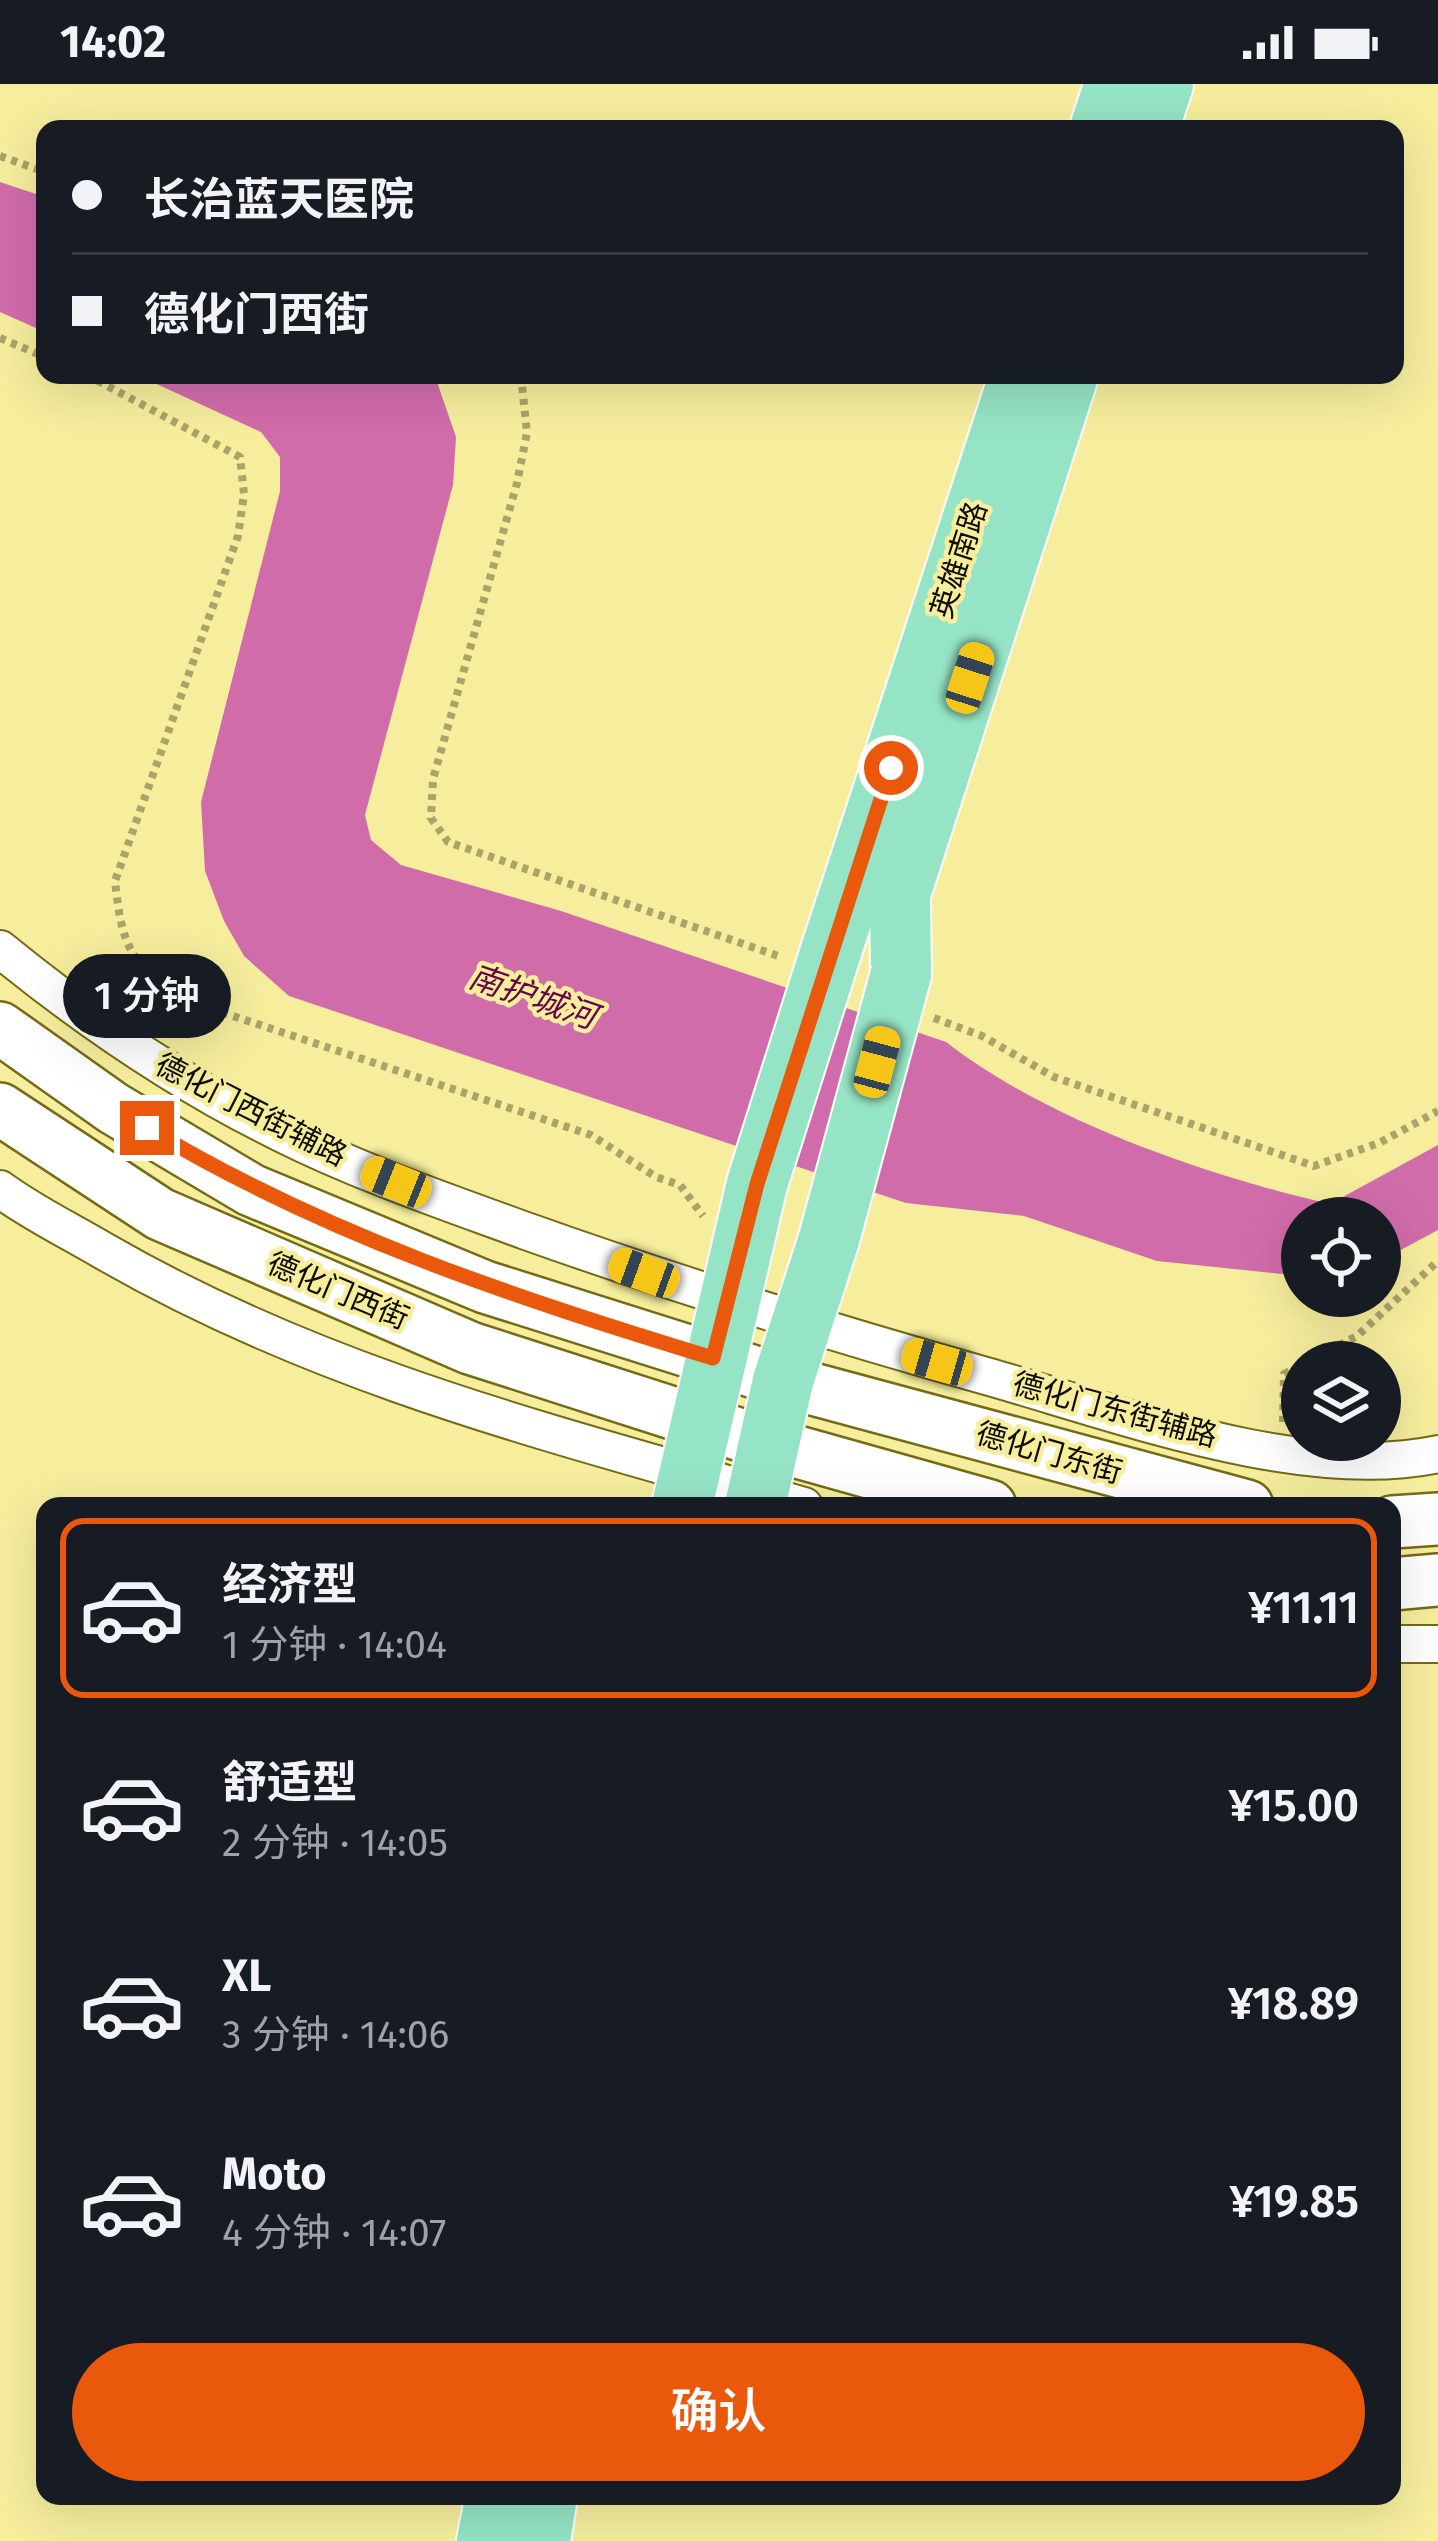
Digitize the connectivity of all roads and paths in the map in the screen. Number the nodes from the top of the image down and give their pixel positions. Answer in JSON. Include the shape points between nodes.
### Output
{"nodes":[{"id":1,"x":1114,"y":84,"type":"edge"},
{"id":2,"x":1163,"y":84,"type":"edge"},
{"id":3,"x":1103,"y":120,"type":"edge"},
{"id":4,"x":1151,"y":120,"type":"edge"},
{"id":5,"x":0,"y":156,"type":"edge"},
{"id":6,"x":36,"y":169,"type":"edge"},
{"id":7,"x":0,"y":338,"type":"edge"},
{"id":8,"x":36,"y":353,"type":"edge"},
{"id":9,"x":104,"y":384,"type":"edge"},
{"id":10,"x":1017,"y":384,"type":"edge"},
{"id":11,"x":1065,"y":384,"type":"edge"},
{"id":12,"x":0,"y":949,"type":"edge"},
{"id":13,"x":0,"y":1028,"type":"edge"},
{"id":14,"x":0,"y":1109,"type":"edge"},
{"id":15,"x":0,"y":1189,"type":"edge"},
{"id":16,"x":1438,"y":1261,"type":"edge"},
{"id":17,"x":726,"y":1308,"type":"junction"},
{"id":18,"x":802,"y":1324,"type":"junction"},
{"id":19,"x":1347,"y":1341,"type":"edge"},
{"id":20,"x":783,"y":1381,"type":"junction"},
{"id":21,"x":1438,"y":1454,"type":"edge"},
{"id":22,"x":690,"y":1467,"type":"edge"},
{"id":23,"x":772,"y":1487,"type":"edge"},
{"id":24,"x":887,"y":1497,"type":"edge"},
{"id":25,"x":1214,"y":1497,"type":"edge"},
{"id":26,"x":1438,"y":1519,"type":"edge"},
{"id":27,"x":1401,"y":1521,"type":"edge"},
{"id":28,"x":1438,"y":1580,"type":"edge"},
{"id":29,"x":1401,"y":1583,"type":"edge"},
{"id":30,"x":1401,"y":1644,"type":"edge"},
{"id":31,"x":1438,"y":1644,"type":"edge"},
{"id":32,"x":494,"y":2505,"type":"edge"},
{"id":33,"x":546,"y":2505,"type":"edge"},
{"id":34,"x":487,"y":2541,"type":"edge"},
{"id":35,"x":540,"y":2541,"type":"edge"}],
"edges":[{"from":1,"to":3,"type":"main road"},
{"from":2,"to":4,"type":"main road"},
{"from":5,"to":6,"type":"path"},
{"from":7,"to":8,"type":"path"},
{"from":9,"to":17,"type":"path","via":[[240,458],[244,494],[238,536],[115,881],[122,938],[146,974],[185,1000],[591,1135],[680,1185]]},
{"from":10,"to":17,"type":"main road","name":"英雄南路","bridge":true,"via":[[757,1184]]},
{"from":11,"to":18,"type":"main road","name":"英雄南路","bridge":true,"via":[[900,894],[901,974]]},
{"from":12,"to":17,"type":"street","name":"德化门西街辅路","via":[[166,1071],[283,1134]]},
{"from":13,"to":17,"type":"main road","name":"德化门西街","via":[[112,1108],[250,1190],[485,1287]]},
{"from":14,"to":22,"type":"main road","name":"德化门西街","via":[[160,1214],[470,1348]]},
{"from":15,"to":22,"type":"street","via":[[156,1281],[316,1357],[562,1441]]},
{"from":16,"to":19,"type":"path"},
{"from":17,"to":18,"type":"street","name":"德化门东街辅路"},
{"from":17,"to":20,"type":"main road","name":"德化门东街"},
{"from":17,"to":22,"type":"main road","name":"英雄南路"},
{"from":18,"to":20,"type":"main road","name":"英雄南路"},
{"from":18,"to":21,"type":"street","name":"德化门东街辅路","via":[[1163,1426],[1327,1461],[1394,1464]]},
{"from":20,"to":23,"type":"main road","name":"英雄南路"},
{"from":20,"to":25,"type":"main road","name":"德化门东街"},
{"from":22,"to":23,"type":"main road"},
{"from":23,"to":24,"type":"main road"},
{"from":26,"to":27,"type":"main road"},
{"from":28,"to":29,"type":"main road"},
{"from":30,"to":31,"type":"street"},
{"from":32,"to":34,"type":"main road"},
{"from":33,"to":35,"type":"main road"}]}
